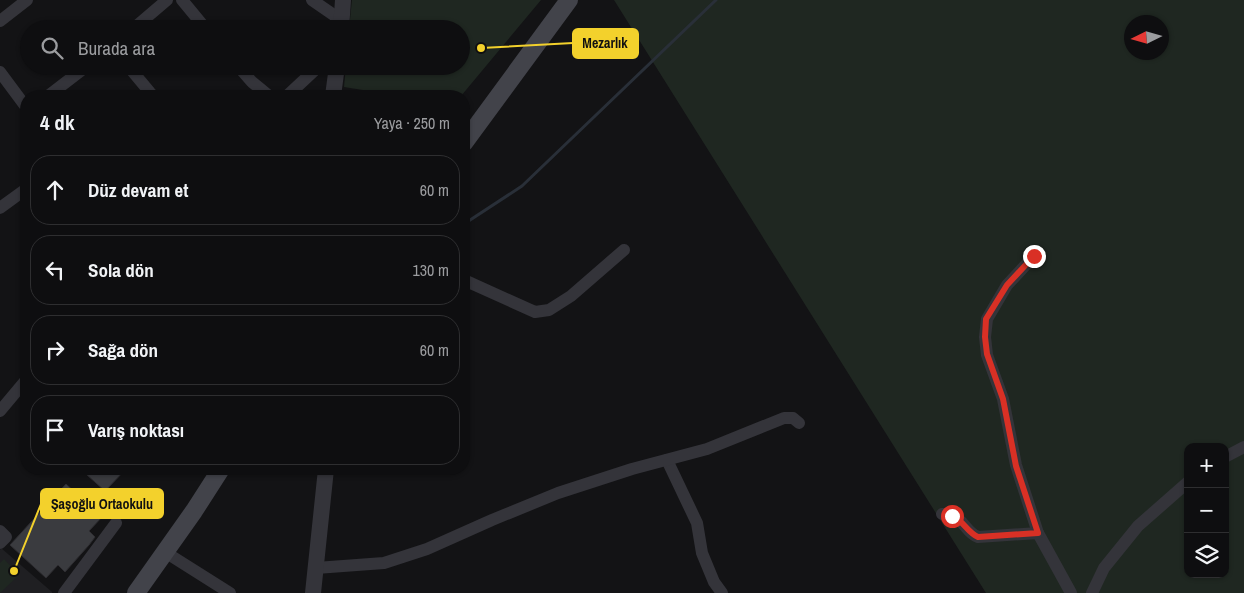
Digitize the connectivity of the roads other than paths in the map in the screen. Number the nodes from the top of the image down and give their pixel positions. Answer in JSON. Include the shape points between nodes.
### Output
{"nodes":[{"id":1,"x":28,"y":0,"type":"edge"},
{"id":2,"x":167,"y":0,"type":"edge"},
{"id":3,"x":182,"y":0,"type":"edge"},
{"id":4,"x":312,"y":0,"type":"edge"},
{"id":5,"x":343,"y":0,"type":"edge"},
{"id":6,"x":569,"y":0,"type":"edge"},
{"id":7,"x":144,"y":20,"type":"edge"},
{"id":8,"x":199,"y":20,"type":"edge"},
{"id":9,"x":336,"y":20,"type":"edge"},
{"id":10,"x":341,"y":20,"type":"edge"},
{"id":11,"x":0,"y":21,"type":"edge"},
{"id":12,"x":0,"y":72,"type":"edge"},
{"id":13,"x":75,"y":75,"type":"edge"},
{"id":14,"x":136,"y":75,"type":"edge"},
{"id":15,"x":246,"y":75,"type":"edge"},
{"id":16,"x":309,"y":75,"type":"edge"},
{"id":17,"x":336,"y":75,"type":"edge"},
{"id":18,"x":56,"y":90,"type":"edge"},
{"id":19,"x":148,"y":90,"type":"edge"},
{"id":20,"x":262,"y":90,"type":"edge"},
{"id":21,"x":293,"y":90,"type":"edge"},
{"id":22,"x":334,"y":90,"type":"edge"},
{"id":23,"x":20,"y":98,"type":"edge"},
{"id":24,"x":470,"y":135,"type":"edge"},
{"id":25,"x":20,"y":193,"type":"edge"},
{"id":26,"x":0,"y":208,"type":"edge"},
{"id":27,"x":624,"y":250,"type":"dead end"},
{"id":28,"x":1034,"y":256,"type":"dead end"},
{"id":29,"x":470,"y":283,"type":"edge"},
{"id":30,"x":20,"y":387,"type":"edge"},
{"id":31,"x":0,"y":411,"type":"edge"},
{"id":32,"x":799,"y":423,"type":"dead end"},
{"id":33,"x":1244,"y":447,"type":"edge"},
{"id":34,"x":1229,"y":455,"type":"edge"},
{"id":35,"x":667,"y":460,"type":"junction"},
{"id":36,"x":217,"y":475,"type":"edge"},
{"id":37,"x":223,"y":475,"type":"edge"},
{"id":38,"x":325,"y":475,"type":"edge"},
{"id":39,"x":1184,"y":486,"type":"edge"},
{"id":40,"x":194,"y":511,"type":"junction"},
{"id":41,"x":942,"y":514,"type":"dead end"},
{"id":42,"x":116,"y":523,"type":"dead end"},
{"id":43,"x":0,"y":530,"type":"edge"},
{"id":44,"x":1038,"y":533,"type":"junction"},
{"id":45,"x":0,"y":543,"type":"edge"},
{"id":46,"x":165,"y":552,"type":"junction"},
{"id":47,"x":316,"y":568,"type":"junction"},
{"id":48,"x":64,"y":593,"type":"edge"},
{"id":49,"x":136,"y":593,"type":"edge"},
{"id":50,"x":230,"y":593,"type":"edge"},
{"id":51,"x":313,"y":593,"type":"edge"},
{"id":52,"x":722,"y":593,"type":"edge"},
{"id":53,"x":1071,"y":593,"type":"edge"},
{"id":54,"x":1092,"y":593,"type":"edge"}],
"edges":[{"from":1,"to":11,"type":"street"},
{"from":2,"to":7,"type":"street"},
{"from":3,"to":8,"type":"street"},
{"from":4,"to":9,"type":"street"},
{"from":5,"to":10,"type":"street"},
{"from":6,"to":24,"type":"main road"},
{"from":12,"to":23,"type":"street"},
{"from":13,"to":18,"type":"street"},
{"from":14,"to":19,"type":"street"},
{"from":15,"to":20,"type":"street"},
{"from":16,"to":21,"type":"street"},
{"from":17,"to":22,"type":"street"},
{"from":25,"to":26,"type":"street"},
{"from":27,"to":29,"type":"street","via":[[571,296],[549,310],[535,312]]},
{"from":28,"to":44,"type":"street","via":[[1007,285],[986,319],[985,337],[987,354],[1003,399],[1016,466]]},
{"from":30,"to":31,"type":"street"},
{"from":32,"to":35,"type":"street","via":[[792,418],[784,418],[707,449]]},
{"from":33,"to":34,"type":"street"},
{"from":35,"to":47,"type":"street","via":[[558,494],[384,563]]},
{"from":35,"to":52,"type":"street","via":[[696,523],[702,553]]},
{"from":36,"to":40,"type":"main road"},
{"from":37,"to":40,"type":"main road"},
{"from":38,"to":47,"type":"street"},
{"from":39,"to":54,"type":"street","via":[[1138,526],[1104,568]]},
{"from":40,"to":46,"type":"main road"},
{"from":41,"to":44,"type":"street","via":[[959,519],[978,537]]},
{"from":42,"to":48,"type":"street"},
{"from":43,"to":45,"type":"street","via":[[6,537]]},
{"from":44,"to":53,"type":"street"},
{"from":46,"to":49,"type":"main road"},
{"from":46,"to":50,"type":"street"},
{"from":47,"to":51,"type":"street"}]}
